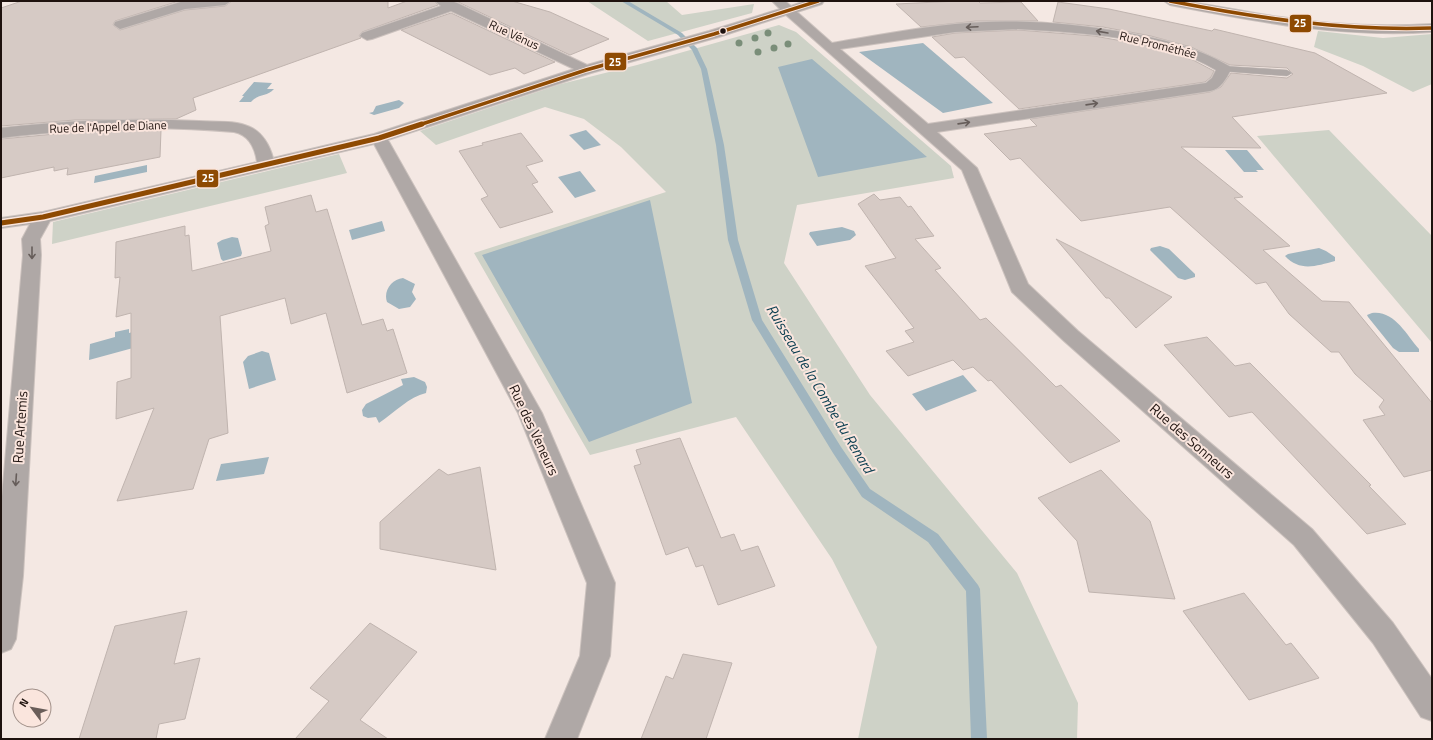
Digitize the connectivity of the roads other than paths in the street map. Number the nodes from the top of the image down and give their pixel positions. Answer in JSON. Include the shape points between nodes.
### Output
{"nodes":[{"id":1,"x":225,"y":1,"type":"edge"},
{"id":2,"x":818,"y":1,"type":"edge"},
{"id":3,"x":1170,"y":1,"type":"edge"},
{"id":4,"x":447,"y":4,"type":"edge"},
{"id":5,"x":783,"y":5,"type":"edge"},
{"id":6,"x":120,"y":24,"type":"dead end"},
{"id":7,"x":1432,"y":28,"type":"edge"},
{"id":8,"x":367,"y":36,"type":"dead end"},
{"id":9,"x":829,"y":47,"type":"junction"},
{"id":10,"x":1224,"y":69,"type":"junction"},
{"id":11,"x":586,"y":70,"type":"junction"},
{"id":12,"x":1287,"y":73,"type":"dead end"},
{"id":13,"x":925,"y":128,"type":"junction"},
{"id":14,"x":1,"y":133,"type":"edge"},
{"id":15,"x":379,"y":138,"type":"junction"},
{"id":16,"x":266,"y":165,"type":"junction"},
{"id":17,"x":43,"y":216,"type":"junction"},
{"id":18,"x":1,"y":223,"type":"edge"},
{"id":19,"x":1,"y":639,"type":"edge"},
{"id":20,"x":1432,"y":706,"type":"edge"},
{"id":21,"x":561,"y":739,"type":"edge"}],
"edges":[{"from":1,"to":6,"type":"street","via":[[184,5]]},
{"from":2,"to":5,"type":"street"},
{"from":3,"to":7,"type":"street","via":[[1297,24],[1347,29]]},
{"from":4,"to":8,"type":"street"},
{"from":4,"to":11,"type":"street","name":"Rue Vénus"},
{"from":5,"to":9,"type":"street"},
{"from":5,"to":11,"type":"street","via":[[714,34]]},
{"from":10,"to":9,"type":"street","name":"Rue Prométhée","one_way":true,"via":[[1202,56],[1157,42],[1082,29],[1018,25],[955,28]]},
{"from":9,"to":13,"type":"street"},
{"from":10,"to":12,"type":"lane"},
{"from":13,"to":10,"type":"street","one_way":true,"via":[[1210,87],[1218,80]]},
{"from":11,"to":15,"type":"street"},
{"from":13,"to":20,"type":"street","name":"Rue des Sonneurs","via":[[969,168],[1019,287],[1071,336],[1303,537],[1383,633]]},
{"from":14,"to":16,"type":"street","name":"Rue de l'Appel de Diane","via":[[145,123],[233,127],[250,132],[260,145]]},
{"from":15,"to":16,"type":"street"},
{"from":15,"to":21,"type":"street","name":"Rue des Veneurs","via":[[530,413],[601,583],[595,656]]},
{"from":16,"to":17,"type":"street"},
{"from":17,"to":18,"type":"street"},
{"from":17,"to":19,"type":"street","name":"Rue Artemis","one_way":true,"via":[[32,240],[10,568]]}]}
